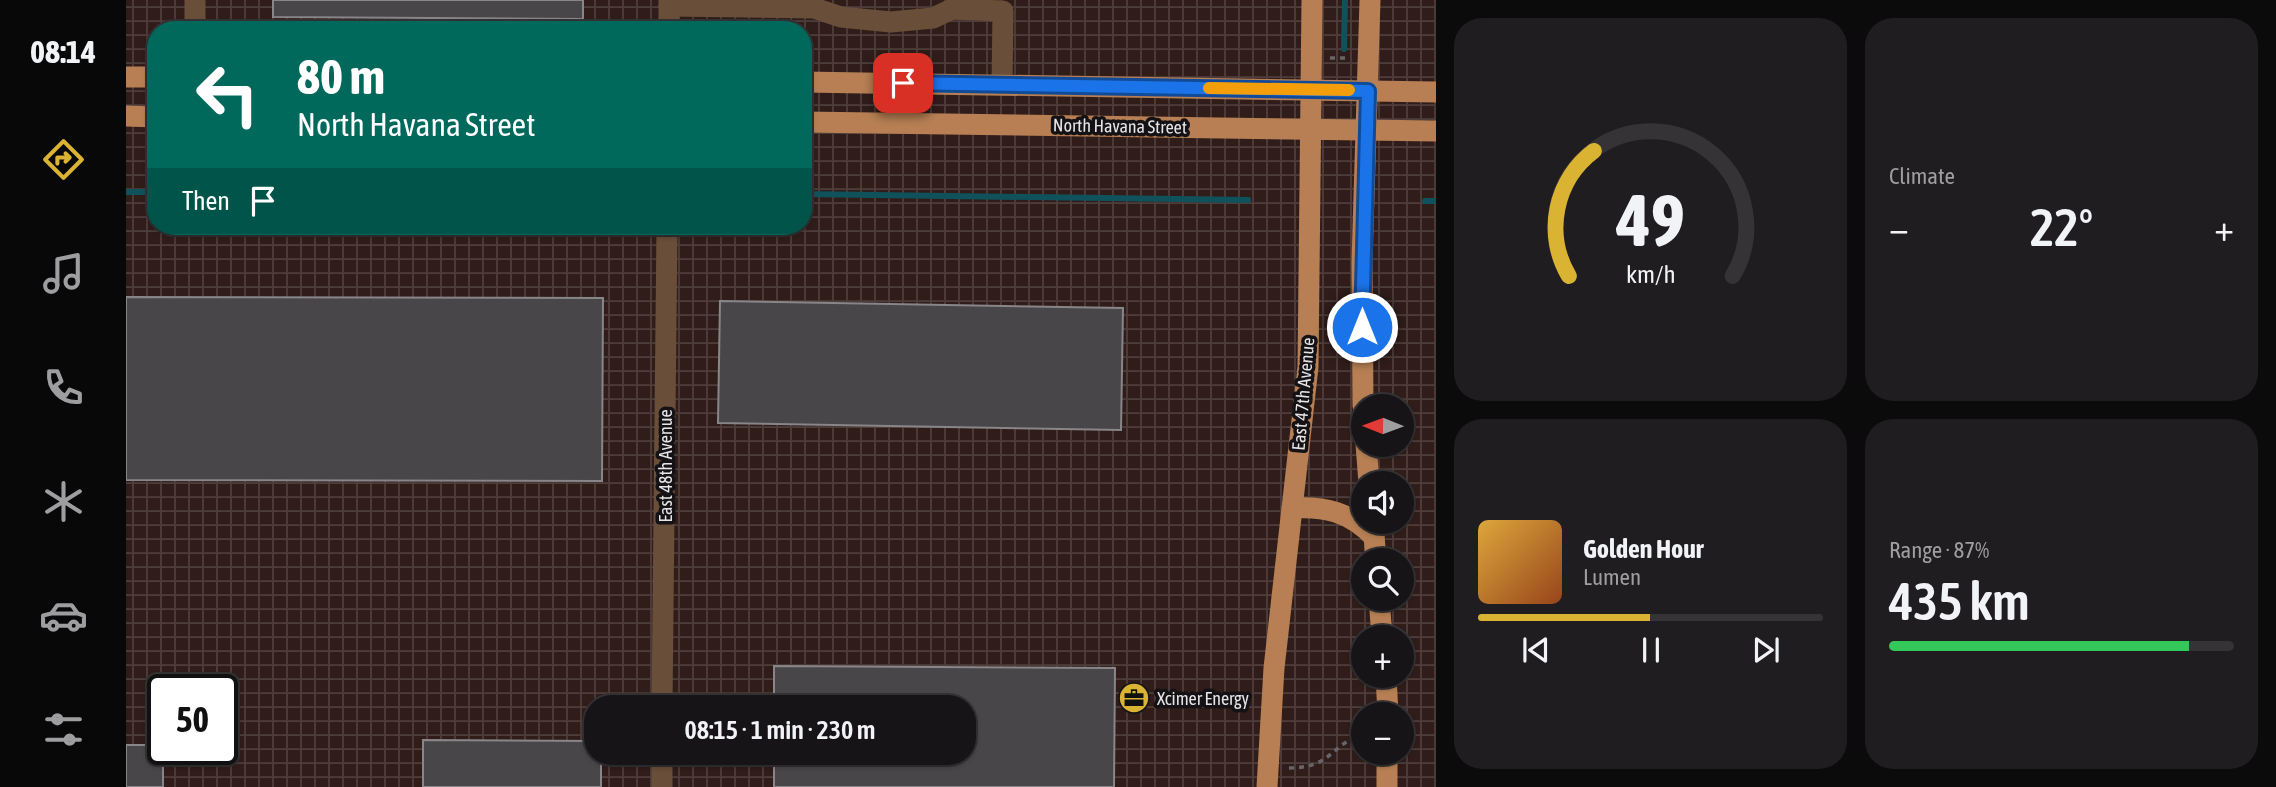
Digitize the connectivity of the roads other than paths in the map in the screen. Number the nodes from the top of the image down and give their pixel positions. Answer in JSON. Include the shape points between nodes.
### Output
{"nodes":[{"id":1,"x":195,"y":0,"type":"edge"},
{"id":2,"x":1312,"y":0,"type":"edge"},
{"id":3,"x":1370,"y":0,"type":"edge"},
{"id":4,"x":669,"y":3,"type":"edge"},
{"id":5,"x":195,"y":21,"type":"edge"},
{"id":6,"x":669,"y":21,"type":"edge"},
{"id":7,"x":126,"y":77,"type":"edge"},
{"id":8,"x":147,"y":77,"type":"edge"},
{"id":9,"x":812,"y":82,"type":"edge"},
{"id":10,"x":1002,"y":84,"type":"junction"},
{"id":11,"x":1311,"y":89,"type":"junction"},
{"id":12,"x":1368,"y":91,"type":"junction"},
{"id":13,"x":1436,"y":92,"type":"edge"},
{"id":14,"x":126,"y":116,"type":"edge"},
{"id":15,"x":147,"y":117,"type":"edge"},
{"id":16,"x":812,"y":122,"type":"edge"},
{"id":17,"x":1311,"y":130,"type":"junction"},
{"id":18,"x":1365,"y":130,"type":"junction"},
{"id":19,"x":1436,"y":131,"type":"edge"},
{"id":20,"x":667,"y":235,"type":"edge"},
{"id":21,"x":1363,"y":394,"type":"edge"},
{"id":22,"x":1292,"y":508,"type":"junction"},
{"id":23,"x":1351,"y":519,"type":"edge"},
{"id":24,"x":662,"y":695,"type":"edge"},
{"id":25,"x":662,"y":765,"type":"edge"},
{"id":26,"x":1387,"y":765,"type":"edge"},
{"id":27,"x":662,"y":787,"type":"edge"},
{"id":28,"x":1267,"y":787,"type":"edge"},
{"id":29,"x":1387,"y":787,"type":"edge"}],
"edges":[{"from":1,"to":5,"type":"street"},
{"from":2,"to":11,"type":"main road","name":"East 47th Avenue"},
{"from":3,"to":12,"type":"main road"},
{"from":4,"to":6,"type":"street"},
{"from":4,"to":10,"type":"street","via":[[814,8],[841,17],[891,22],[933,18],[952,9],[1003,11]]},
{"from":7,"to":8,"type":"main road"},
{"from":9,"to":10,"type":"main road"},
{"from":10,"to":11,"type":"main road"},
{"from":11,"to":12,"type":"main road"},
{"from":11,"to":17,"type":"main road","name":"East 47th Avenue"},
{"from":12,"to":13,"type":"main road"},
{"from":12,"to":18,"type":"main road"},
{"from":14,"to":15,"type":"main road"},
{"from":16,"to":17,"type":"main road","name":"North Havana Street"},
{"from":17,"to":18,"type":"main road","name":"North Havana Street"},
{"from":17,"to":22,"type":"main road","name":"East 47th Avenue","via":[[1308,367]]},
{"from":18,"to":19,"type":"main road","name":"North Havana Street"},
{"from":18,"to":21,"type":"main road"},
{"from":20,"to":24,"type":"street","name":"East 48th Avenue"},
{"from":22,"to":23,"type":"main road","via":[[1337,511]]},
{"from":22,"to":28,"type":"main road","name":"East 47th Avenue","via":[[1270,705]]},
{"from":25,"to":27,"type":"street"},
{"from":26,"to":29,"type":"main road"}]}
